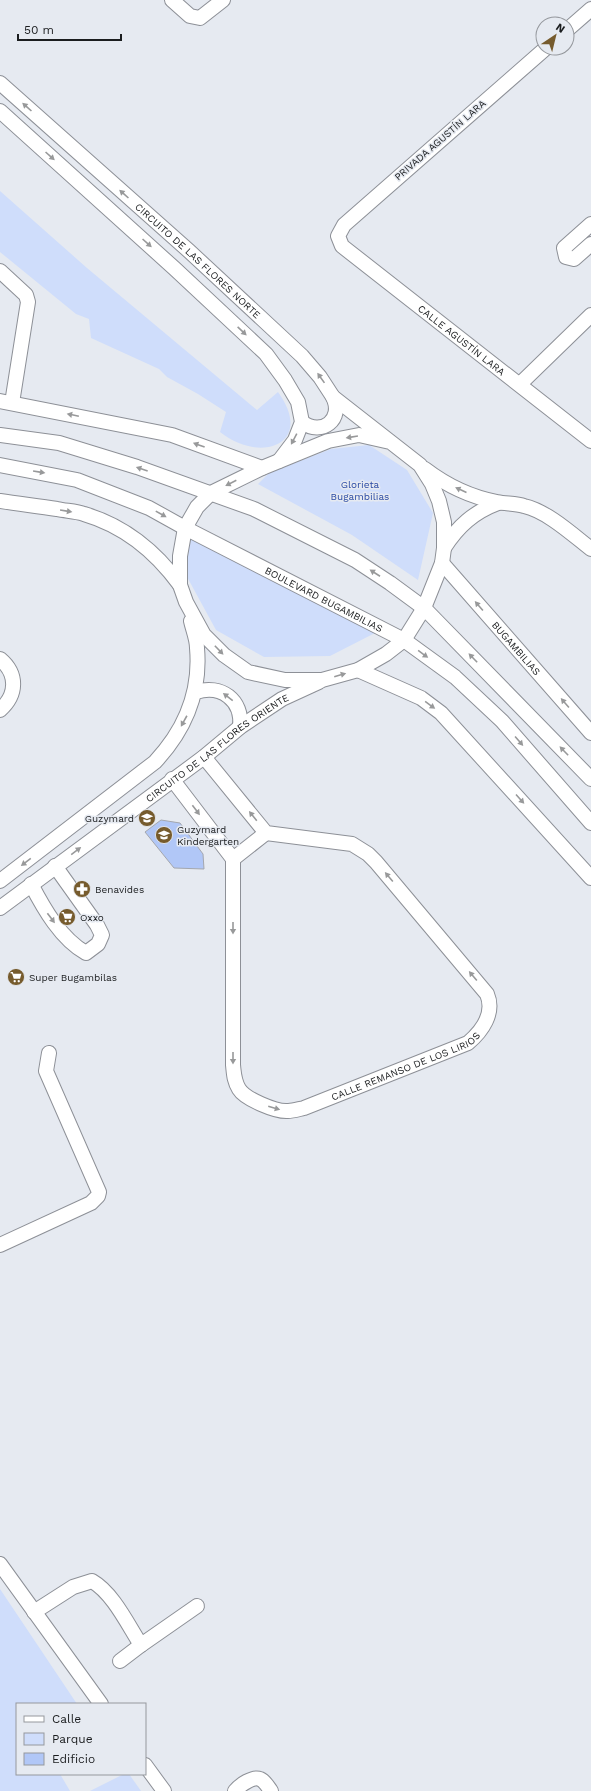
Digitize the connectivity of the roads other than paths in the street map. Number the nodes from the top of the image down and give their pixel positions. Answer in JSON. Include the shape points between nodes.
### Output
{"nodes":[{"id":1,"x":172,"y":0,"type":"edge"},
{"id":2,"x":223,"y":0,"type":"edge"},
{"id":3,"x":591,"y":9,"type":"edge"},
{"id":4,"x":575,"y":23,"type":"edge"},
{"id":5,"x":537,"y":56,"type":"edge"},
{"id":6,"x":0,"y":83,"type":"edge"},
{"id":7,"x":0,"y":111,"type":"edge"},
{"id":8,"x":591,"y":224,"type":"edge"},
{"id":9,"x":338,"y":236,"type":"joint"},
{"id":10,"x":591,"y":244,"type":"edge"},
{"id":11,"x":189,"y":251,"type":"junction"},
{"id":12,"x":174,"y":268,"type":"junction"},
{"id":13,"x":0,"y":271,"type":"edge"},
{"id":14,"x":591,"y":315,"type":"edge"},
{"id":15,"x":520,"y":384,"type":"junction"},
{"id":16,"x":333,"y":397,"type":"junction"},
{"id":17,"x":6,"y":402,"type":"edge"},
{"id":18,"x":302,"y":422,"type":"junction"},
{"id":19,"x":0,"y":435,"type":"edge"},
{"id":20,"x":591,"y":441,"type":"edge"},
{"id":21,"x":390,"y":442,"type":"junction"},
{"id":22,"x":278,"y":462,"type":"junction"},
{"id":23,"x":420,"y":465,"type":"junction"},
{"id":24,"x":0,"y":466,"type":"edge"},
{"id":25,"x":262,"y":468,"type":"junction"},
{"id":26,"x":211,"y":494,"type":"junction"},
{"id":27,"x":0,"y":501,"type":"edge"},
{"id":28,"x":498,"y":503,"type":"junction"},
{"id":29,"x":185,"y":528,"type":"junction"},
{"id":30,"x":444,"y":548,"type":"junction"},
{"id":31,"x":591,"y":549,"type":"edge"},
{"id":32,"x":442,"y":563,"type":"junction"},
{"id":33,"x":180,"y":586,"type":"junction"},
{"id":34,"x":186,"y":602,"type":"junction"},
{"id":35,"x":424,"y":608,"type":"junction"},
{"id":36,"x":404,"y":640,"type":"junction"},
{"id":37,"x":0,"y":659,"type":"edge"},
{"id":38,"x":358,"y":670,"type":"junction"},
{"id":39,"x":322,"y":680,"type":"junction"},
{"id":40,"x":196,"y":692,"type":"junction"},
{"id":41,"x":0,"y":710,"type":"edge"},
{"id":42,"x":240,"y":727,"type":"junction"},
{"id":43,"x":591,"y":733,"type":"edge"},
{"id":44,"x":204,"y":757,"type":"junction"},
{"id":45,"x":172,"y":779,"type":"junction"},
{"id":46,"x":591,"y":779,"type":"edge"},
{"id":47,"x":591,"y":823,"type":"edge"},
{"id":48,"x":266,"y":833,"type":"junction"},
{"id":49,"x":233,"y":859,"type":"junction"},
{"id":50,"x":55,"y":866,"type":"junction"},
{"id":51,"x":591,"y":878,"type":"edge"},
{"id":52,"x":0,"y":881,"type":"edge"},
{"id":53,"x":32,"y":884,"type":"junction"},
{"id":54,"x":0,"y":908,"type":"edge"},
{"id":55,"x":49,"y":1053,"type":"dead end"},
{"id":56,"x":0,"y":1246,"type":"edge"},
{"id":57,"x":0,"y":1564,"type":"edge"},
{"id":58,"x":197,"y":1606,"type":"dead end"},
{"id":59,"x":34,"y":1612,"type":"junction"},
{"id":60,"x":141,"y":1645,"type":"junction"},
{"id":61,"x":120,"y":1661,"type":"dead end"},
{"id":62,"x":100,"y":1703,"type":"edge"},
{"id":63,"x":146,"y":1766,"type":"edge"},
{"id":64,"x":164,"y":1791,"type":"edge"},
{"id":65,"x":235,"y":1791,"type":"edge"},
{"id":66,"x":271,"y":1791,"type":"edge"}],
"edges":[{"from":1,"to":2,"type":"street","via":[[190,16],[200,18]]},
{"from":3,"to":4,"type":"street"},
{"from":5,"to":9,"type":"street","name":"PRIVADA AGUSTÍN LARA","via":[[344,224]]},
{"from":11,"to":6,"type":"street","name":"CIRCUITO DE LAS FLORES NORTE","one_way":true},
{"from":7,"to":12,"type":"street","one_way":true},
{"from":8,"to":10,"type":"street","via":[[564,248],[566,256],[574,260]]},
{"from":9,"to":15,"type":"street","name":"CALLE AGUSTÍN LARA","via":[[342,246]]},
{"from":11,"to":12,"type":"street"},
{"from":16,"to":11,"type":"street","name":"CIRCUITO DE LAS FLORES NORTE","one_way":true,"via":[[302,356]]},
{"from":12,"to":18,"type":"street","one_way":true,"via":[[266,354],[298,402]]},
{"from":13,"to":17,"type":"street","via":[[26,295],[28,302]]},
{"from":14,"to":15,"type":"street"},
{"from":15,"to":20,"type":"street","name":"CALLE AGUSTÍN LARA"},
{"from":16,"to":18,"type":"street","via":[[336,413],[330,423],[312,428]]},
{"from":16,"to":21,"type":"street","name":"CIRCUITO DE LAS FLORES NORTE"},
{"from":25,"to":17,"type":"street","one_way":true,"via":[[172,435]]},
{"from":18,"to":22,"type":"street","one_way":true,"via":[[295,440]]},
{"from":26,"to":19,"type":"street","one_way":true,"via":[[137,467],[58,444]]},
{"from":21,"to":22,"type":"street","one_way":true,"via":[[359,436],[328,441]]},
{"from":21,"to":23,"type":"street","name":"CIRCUITO DE LAS FLORES NORTE"},
{"from":22,"to":25,"type":"street"},
{"from":28,"to":23,"type":"street","name":"CIRCUITO DE LAS FLORES NORTE","one_way":true,"via":[[459,490]]},
{"from":23,"to":30,"type":"street","via":[[439,500],[444,522]]},
{"from":24,"to":29,"type":"street","name":"BOULEVARD BUGAMBILIAS","one_way":true,"via":[[77,480],[150,508]]},
{"from":25,"to":26,"type":"street","one_way":true},
{"from":26,"to":29,"type":"street","via":[[197,507]]},
{"from":35,"to":26,"type":"street","one_way":true,"via":[[355,560],[254,509]]},
{"from":27,"to":33,"type":"street","one_way":true,"via":[[83,513],[101,520],[148,548]]},
{"from":28,"to":30,"type":"street","via":[[468,520]]},
{"from":28,"to":31,"type":"street","name":"CIRCUITO DE LAS FLORES NORTE","via":[[525,506],[542,514]]},
{"from":29,"to":33,"type":"street","via":[[180,556]]},
{"from":29,"to":36,"type":"street","name":"BOULEVARD BUGAMBILIAS"},
{"from":30,"to":32,"type":"street"},
{"from":32,"to":35,"type":"street"},
{"from":43,"to":32,"type":"street","name":"BUGAMBILIAS","one_way":true},
{"from":33,"to":34,"type":"street"},
{"from":34,"to":39,"type":"street","one_way":true,"via":[[204,635],[224,655],[248,672],[285,680]]},
{"from":34,"to":40,"type":"street","via":[[198,648]]},
{"from":35,"to":36,"type":"street"},
{"from":46,"to":35,"type":"street","one_way":true},
{"from":36,"to":38,"type":"street"},
{"from":36,"to":47,"type":"street","name":"BOULEVARD BUGAMBILIAS","one_way":true,"via":[[455,677],[502,721]]},
{"from":37,"to":41,"type":"street","via":[[13,676],[14,683],[10,698]]},
{"from":39,"to":38,"type":"street","one_way":true},
{"from":38,"to":51,"type":"street","one_way":true,"via":[[421,698],[441,712]]},
{"from":39,"to":42,"type":"street","name":"CIRCUITO DE LAS FLORES ORIENTE","via":[[282,699]]},
{"from":42,"to":40,"type":"street","one_way":true,"via":[[240,713],[228,696],[209,689]]},
{"from":40,"to":52,"type":"street","one_way":true,"via":[[189,713],[168,749],[155,762]]},
{"from":42,"to":44,"type":"street","name":"CIRCUITO DE LAS FLORES ORIENTE"},
{"from":44,"to":45,"type":"street","name":"CIRCUITO DE LAS FLORES ORIENTE"},
{"from":48,"to":44,"type":"street","one_way":true},
{"from":45,"to":49,"type":"street","one_way":true},
{"from":50,"to":45,"type":"street","name":"CIRCUITO DE LAS FLORES ORIENTE","one_way":true},
{"from":48,"to":49,"type":"street"},
{"from":49,"to":48,"type":"street","name":"CALLE REMANSO DE LOS LIRIOS","one_way":true,"via":[[233,1065],[234,1079],[240,1090],[250,1098],[288,1111],[304,1108],[468,1043],[476,1036],[490,1010],[487,994],[368,854],[352,844]]},
{"from":50,"to":53,"type":"street","name":"CIRCUITO DE LAS FLORES ORIENTE"},
{"from":53,"to":50,"type":"street","one_way":true,"via":[[49,916],[76,948],[86,953],[98,944],[102,936],[97,925]]},
{"from":53,"to":54,"type":"street","name":"CIRCUITO DE LAS FLORES ORIENTE"},
{"from":55,"to":56,"type":"street","via":[[46,1071],[99,1192],[98,1196],[92,1203]]},
{"from":57,"to":59,"type":"street"},
{"from":58,"to":60,"type":"street"},
{"from":59,"to":60,"type":"street","via":[[73,1587],[92,1582],[100,1586],[112,1600]]},
{"from":59,"to":62,"type":"street"},
{"from":60,"to":61,"type":"street"},
{"from":63,"to":64,"type":"street"},
{"from":65,"to":66,"type":"street","via":[[239,1786],[259,1778]]}]}
